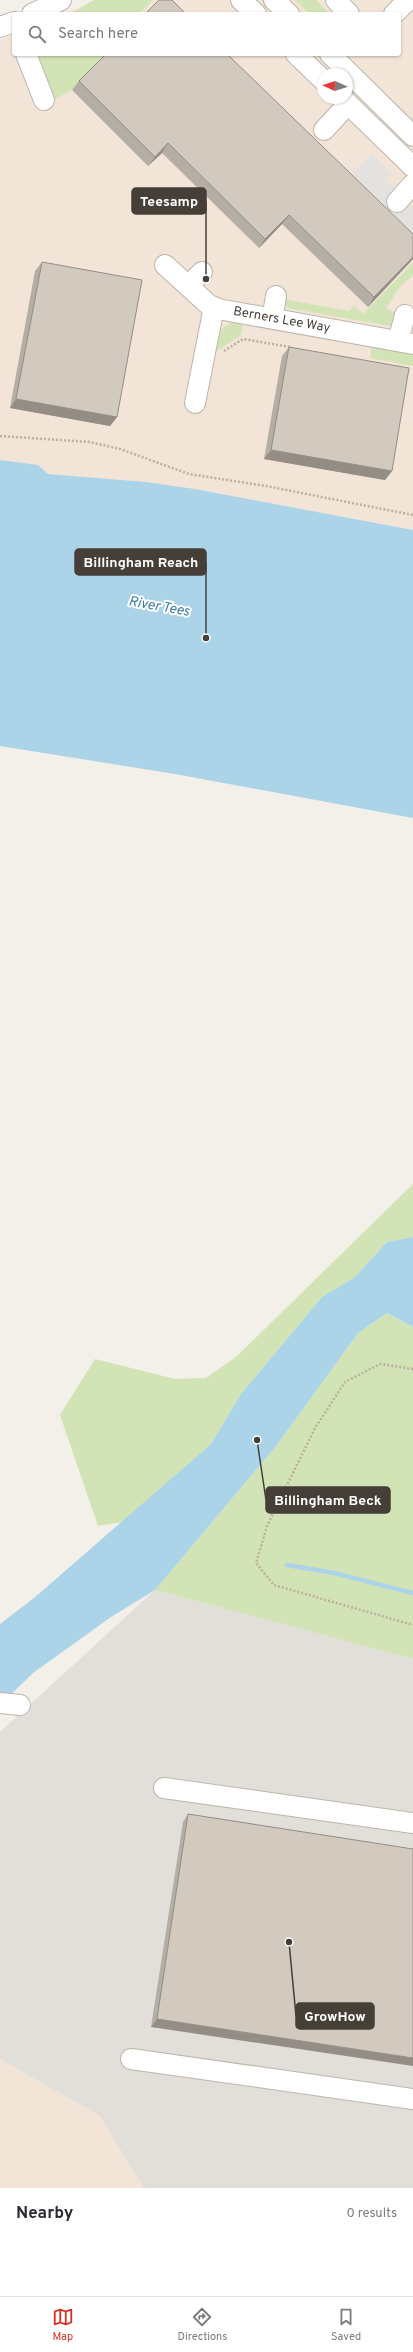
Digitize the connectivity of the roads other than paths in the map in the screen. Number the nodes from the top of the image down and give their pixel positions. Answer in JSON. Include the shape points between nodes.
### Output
{"nodes":[{"id":1,"x":274,"y":0,"type":"edge"},
{"id":2,"x":336,"y":0,"type":"edge"},
{"id":3,"x":408,"y":0,"type":"edge"},
{"id":4,"x":287,"y":12,"type":"edge"},
{"id":5,"x":347,"y":12,"type":"edge"},
{"id":6,"x":396,"y":12,"type":"edge"},
{"id":7,"x":27,"y":56,"type":"edge"},
{"id":8,"x":298,"y":56,"type":"edge"},
{"id":9,"x":340,"y":57,"type":"edge"},
{"id":10,"x":317,"y":74,"type":"edge"},
{"id":11,"x":44,"y":100,"type":"dead end"},
{"id":12,"x":343,"y":104,"type":"edge"},
{"id":13,"x":348,"y":104,"type":"edge"},
{"id":14,"x":324,"y":130,"type":"dead end"},
{"id":15,"x":413,"y":136,"type":"edge"},
{"id":16,"x":413,"y":168,"type":"edge"},
{"id":17,"x":413,"y":184,"type":"edge"},
{"id":18,"x":397,"y":202,"type":"dead end"},
{"id":19,"x":165,"y":265,"type":"dead end"},
{"id":20,"x":214,"y":307,"type":"junction"},
{"id":21,"x":406,"y":315,"type":"dead end"},
{"id":22,"x":406,"y":343,"type":"edge"},
{"id":23,"x":195,"y":403,"type":"dead end"},
{"id":24,"x":0,"y":1703,"type":"edge"},
{"id":25,"x":20,"y":1705,"type":"dead end"},
{"id":26,"x":164,"y":1788,"type":"dead end"},
{"id":27,"x":413,"y":1823,"type":"edge"},
{"id":28,"x":131,"y":2059,"type":"dead end"},
{"id":29,"x":413,"y":2099,"type":"edge"}],
"edges":[{"from":1,"to":4,"type":"street"},
{"from":2,"to":5,"type":"street"},
{"from":3,"to":6,"type":"street"},
{"from":7,"to":11,"type":"street"},
{"from":8,"to":10,"type":"street"},
{"from":9,"to":15,"type":"street"},
{"from":12,"to":14,"type":"street"},
{"from":13,"to":16,"type":"street"},
{"from":17,"to":18,"type":"street"},
{"from":19,"to":20,"type":"street","name":"Berners Lee Way"},
{"from":20,"to":22,"type":"street","name":"Berners Lee Way"},
{"from":20,"to":23,"type":"street"},
{"from":21,"to":22,"type":"street"},
{"from":24,"to":25,"type":"street"},
{"from":26,"to":27,"type":"street"},
{"from":28,"to":29,"type":"street"}]}
